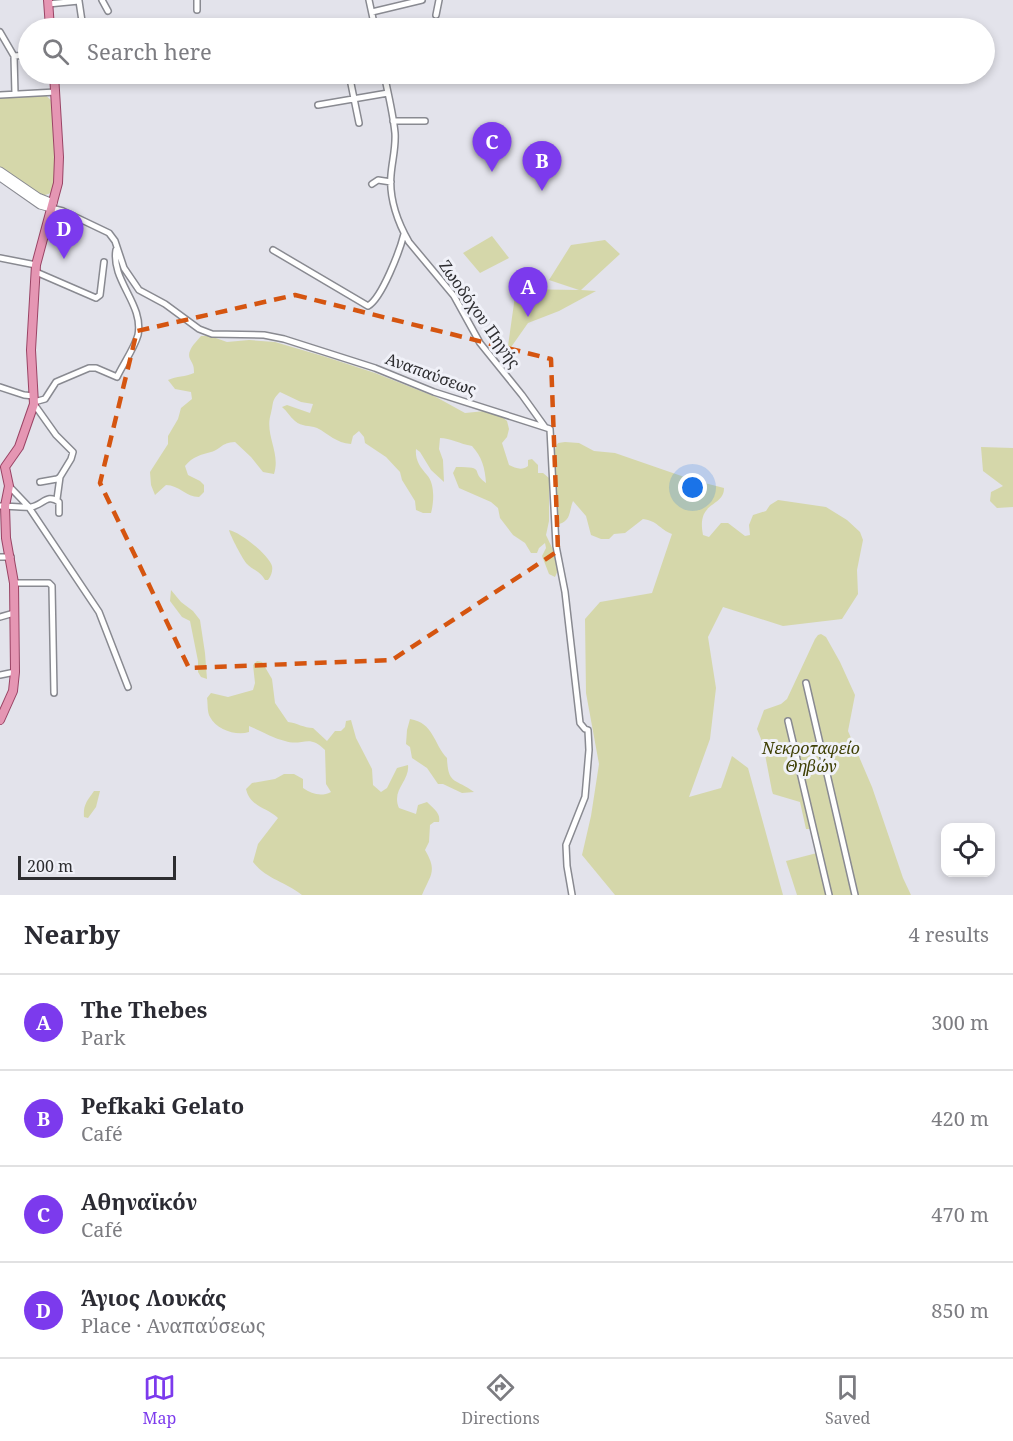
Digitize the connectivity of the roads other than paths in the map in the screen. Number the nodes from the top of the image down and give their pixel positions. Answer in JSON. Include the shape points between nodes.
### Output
{"nodes":[{"id":1,"x":102,"y":0,"type":"edge"},
{"id":2,"x":197,"y":0,"type":"edge"},
{"id":3,"x":369,"y":0,"type":"edge"},
{"id":4,"x":422,"y":0,"type":"edge"},
{"id":5,"x":439,"y":0,"type":"edge"},
{"id":6,"x":48,"y":2,"type":"edge"},
{"id":7,"x":196,"y":10,"type":"dead end"},
{"id":8,"x":108,"y":11,"type":"dead end"},
{"id":9,"x":372,"y":12,"type":"junction"},
{"id":10,"x":436,"y":15,"type":"dead end"},
{"id":11,"x":49,"y":18,"type":"edge"},
{"id":12,"x":82,"y":18,"type":"edge"},
{"id":13,"x":373,"y":18,"type":"edge"},
{"id":14,"x":0,"y":32,"type":"edge"},
{"id":15,"x":18,"y":56,"type":"edge"},
{"id":16,"x":14,"y":57,"type":"junction"},
{"id":17,"x":55,"y":84,"type":"edge"},
{"id":18,"x":351,"y":84,"type":"edge"},
{"id":19,"x":386,"y":84,"type":"edge"},
{"id":20,"x":56,"y":92,"type":"junction"},
{"id":21,"x":388,"y":93,"type":"junction"},
{"id":22,"x":15,"y":94,"type":"junction"},
{"id":23,"x":0,"y":95,"type":"edge"},
{"id":24,"x":354,"y":99,"type":"junction"},
{"id":25,"x":318,"y":105,"type":"dead end"},
{"id":26,"x":393,"y":121,"type":"junction"},
{"id":27,"x":425,"y":121,"type":"dead end"},
{"id":28,"x":359,"y":123,"type":"dead end"},
{"id":29,"x":0,"y":171,"type":"edge"},
{"id":30,"x":0,"y":177,"type":"edge"},
{"id":31,"x":391,"y":182,"type":"junction"},
{"id":32,"x":372,"y":184,"type":"dead end"},
{"id":33,"x":52,"y":205,"type":"junction"},
{"id":34,"x":404,"y":234,"type":"junction"},
{"id":35,"x":117,"y":248,"type":"junction"},
{"id":36,"x":273,"y":250,"type":"dead end"},
{"id":37,"x":0,"y":258,"type":"edge"},
{"id":38,"x":104,"y":262,"type":"dead end"},
{"id":39,"x":36,"y":268,"type":"junction"},
{"id":40,"x":0,"y":387,"type":"edge"},
{"id":41,"x":34,"y":400,"type":"junction"},
{"id":42,"x":533,"y":412,"type":"junction"},
{"id":43,"x":524,"y":421,"type":"junction"},
{"id":44,"x":545,"y":427,"type":"junction"},
{"id":45,"x":3,"y":465,"type":"edge"},
{"id":46,"x":60,"y":477,"type":"junction"},
{"id":47,"x":40,"y":482,"type":"dead end"},
{"id":48,"x":9,"y":486,"type":"junction"},
{"id":49,"x":58,"y":503,"type":"junction"},
{"id":50,"x":67,"y":505,"type":"dead end"},
{"id":51,"x":3,"y":506,"type":"edge"},
{"id":52,"x":28,"y":506,"type":"junction"},
{"id":53,"x":59,"y":513,"type":"dead end"},
{"id":54,"x":0,"y":557,"type":"edge"},
{"id":55,"x":10,"y":557,"type":"junction"},
{"id":56,"x":14,"y":583,"type":"junction"},
{"id":57,"x":14,"y":613,"type":"junction"},
{"id":58,"x":0,"y":617,"type":"edge"},
{"id":59,"x":15,"y":672,"type":"junction"},
{"id":60,"x":0,"y":675,"type":"edge"},
{"id":61,"x":806,"y":683,"type":"dead end"},
{"id":62,"x":128,"y":687,"type":"dead end"},
{"id":63,"x":54,"y":693,"type":"dead end"},
{"id":64,"x":0,"y":720,"type":"edge"},
{"id":65,"x":788,"y":722,"type":"dead end"},
{"id":66,"x":572,"y":895,"type":"edge"},
{"id":67,"x":829,"y":895,"type":"edge"},
{"id":68,"x":855,"y":895,"type":"edge"}],
"edges":[{"from":1,"to":8,"type":"street"},
{"from":2,"to":7,"type":"street"},
{"from":3,"to":9,"type":"street"},
{"from":4,"to":9,"type":"street"},
{"from":5,"to":10,"type":"street"},
{"from":6,"to":11,"type":"main road"},
{"from":6,"to":12,"type":"street","via":[[79,1]]},
{"from":9,"to":13,"type":"street"},
{"from":14,"to":16,"type":"street"},
{"from":15,"to":16,"type":"street"},
{"from":16,"to":22,"type":"street"},
{"from":17,"to":20,"type":"main road"},
{"from":18,"to":24,"type":"street"},
{"from":19,"to":21,"type":"street","name":"Ζωοδόχου Πηγής"},
{"from":20,"to":22,"type":"street"},
{"from":20,"to":33,"type":"main road","via":[[59,157]]},
{"from":21,"to":24,"type":"street"},
{"from":21,"to":26,"type":"street","name":"Ζωοδόχου Πηγής"},
{"from":22,"to":23,"type":"street"},
{"from":24,"to":25,"type":"street"},
{"from":24,"to":28,"type":"street"},
{"from":26,"to":27,"type":"street"},
{"from":26,"to":31,"type":"street","name":"Ζωοδόχου Πηγής"},
{"from":29,"to":33,"type":"street"},
{"from":30,"to":33,"type":"street","via":[[40,205]]},
{"from":31,"to":32,"type":"street","via":[[378,180]]},
{"from":31,"to":34,"type":"street","name":"Ζωοδόχου Πηγής"},
{"from":33,"to":35,"type":"street","name":"Αναπαύσεως","via":[[104,229]]},
{"from":33,"to":39,"type":"main road"},
{"from":34,"to":36,"type":"street","via":[[376,299],[368,306]]},
{"from":34,"to":42,"type":"street","name":"Ζωοδόχου Πηγής","via":[[454,296],[480,343]]},
{"from":35,"to":41,"type":"street","via":[[118,272],[134,305],[138,328],[117,377],[89,368],[56,382],[45,399]]},
{"from":35,"to":43,"type":"street","name":"Αναπαύσεως","via":[[124,268],[139,290],[199,329],[212,334],[284,339]]},
{"from":37,"to":39,"type":"street"},
{"from":38,"to":39,"type":"street","via":[[100,295],[96,298]]},
{"from":39,"to":41,"type":"main road","via":[[31,350]]},
{"from":40,"to":41,"type":"street"},
{"from":41,"to":45,"type":"main road","via":[[19,447]]},
{"from":41,"to":46,"type":"street","via":[[56,435],[73,452]]},
{"from":42,"to":43,"type":"street"},
{"from":42,"to":44,"type":"street","name":"Ζωοδόχου Πηγής"},
{"from":43,"to":44,"type":"street","name":"Αναπαύσεως"},
{"from":44,"to":66,"type":"street","via":[[550,429],[556,546],[580,723],[588,730],[585,797],[566,845]]},
{"from":45,"to":48,"type":"main road"},
{"from":46,"to":47,"type":"street"},
{"from":46,"to":49,"type":"street"},
{"from":48,"to":51,"type":"main road"},
{"from":48,"to":52,"type":"street"},
{"from":49,"to":50,"type":"street"},
{"from":49,"to":52,"type":"street","via":[[47,498]]},
{"from":49,"to":53,"type":"street"},
{"from":51,"to":52,"type":"street"},
{"from":51,"to":55,"type":"main road"},
{"from":52,"to":62,"type":"street","via":[[99,612]]},
{"from":54,"to":55,"type":"street"},
{"from":55,"to":56,"type":"main road"},
{"from":56,"to":57,"type":"main road"},
{"from":56,"to":63,"type":"street","via":[[49,582],[52,586]]},
{"from":57,"to":58,"type":"street"},
{"from":57,"to":59,"type":"main road"},
{"from":59,"to":60,"type":"street"},
{"from":59,"to":64,"type":"main road","via":[[13,691]]},
{"from":61,"to":68,"type":"street"},
{"from":65,"to":67,"type":"street"}]}
